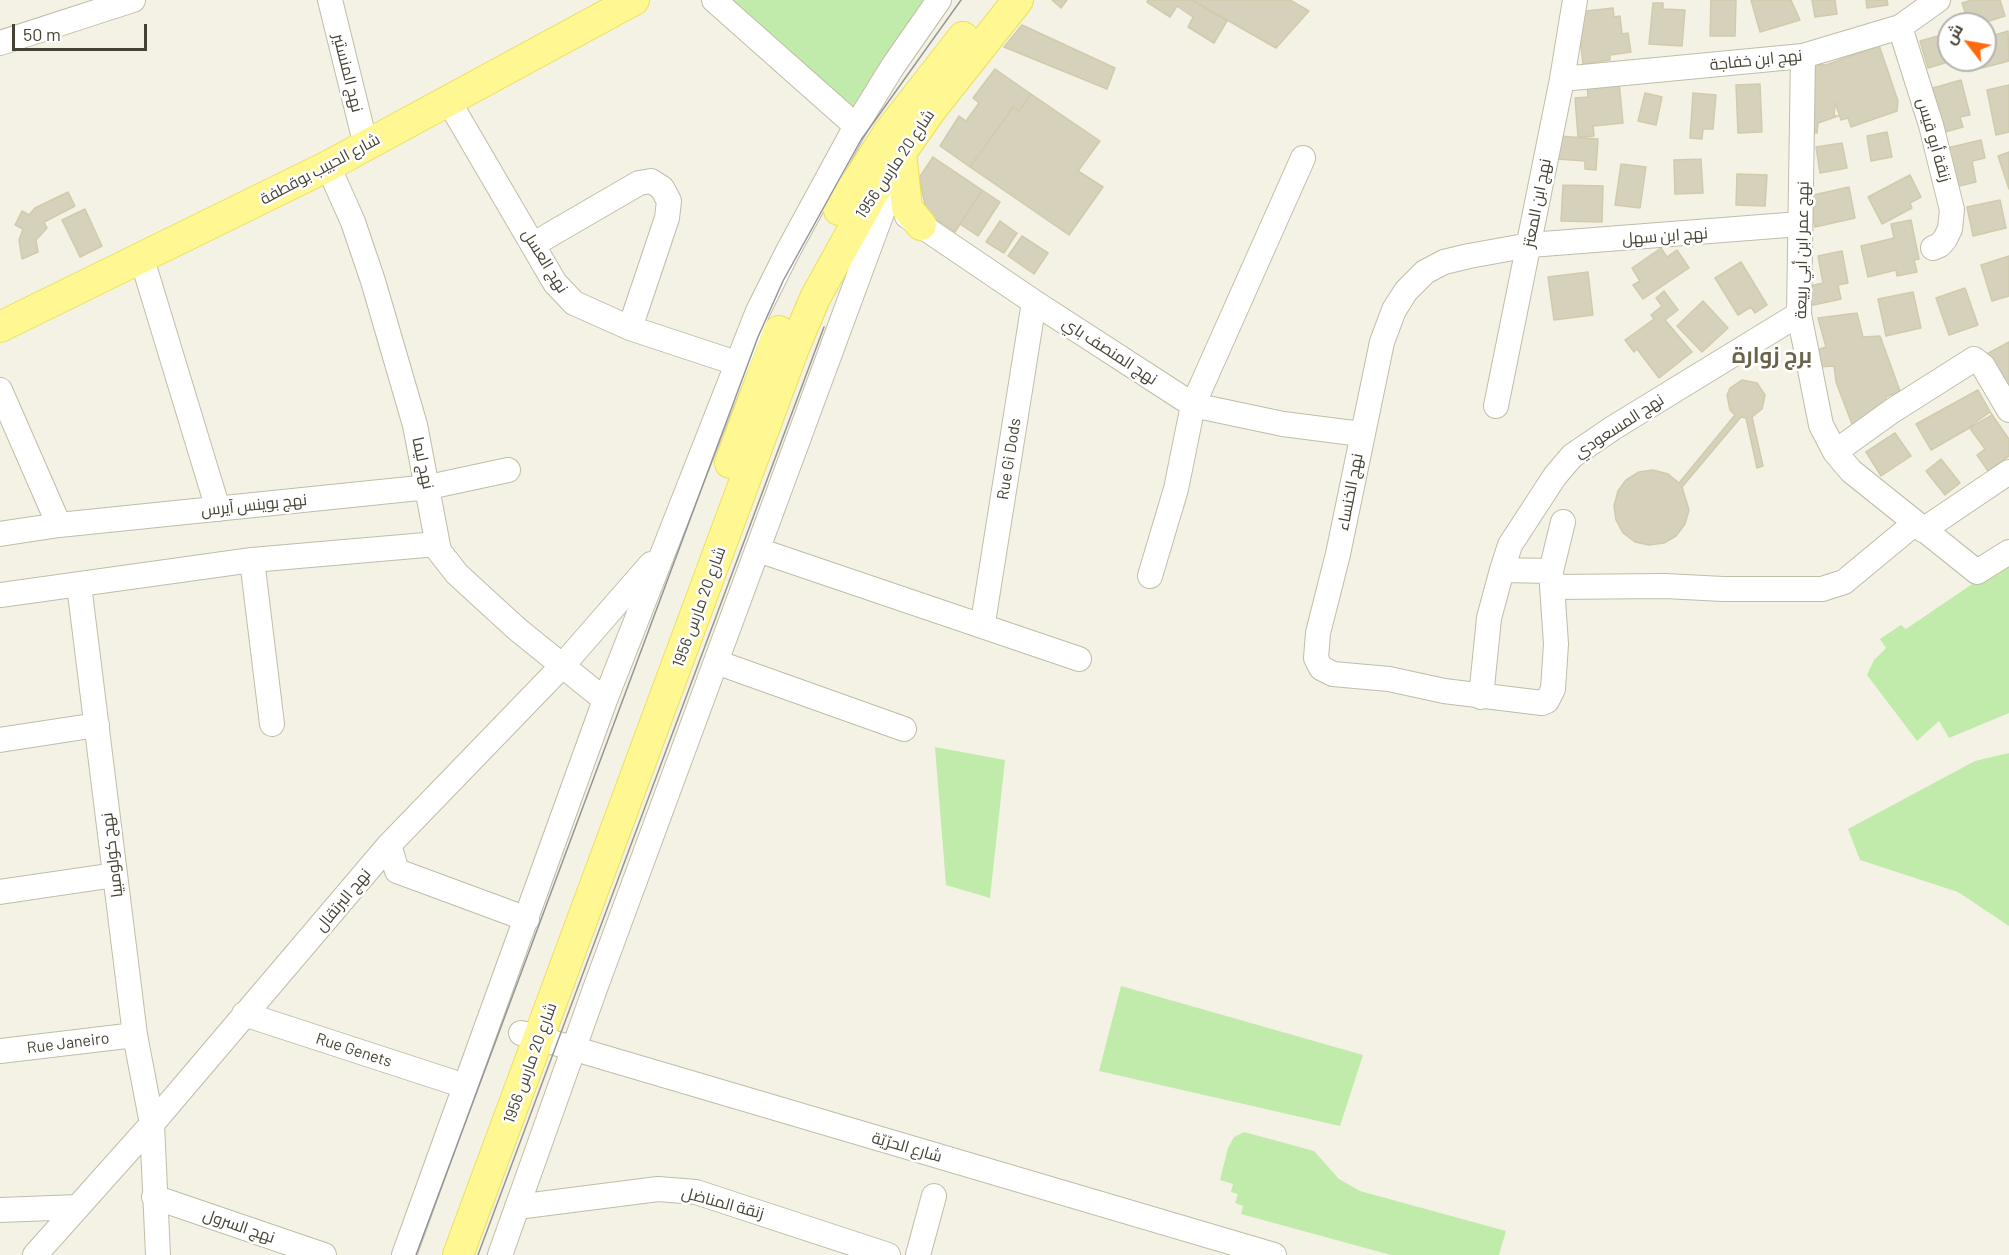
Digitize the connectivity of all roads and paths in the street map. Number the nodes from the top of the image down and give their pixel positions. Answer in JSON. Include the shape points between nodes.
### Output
{"nodes":[{"id":1,"x":133,"y":0,"type":"edge"},
{"id":2,"x":330,"y":0,"type":"edge"},
{"id":3,"x":634,"y":0,"type":"edge"},
{"id":4,"x":714,"y":0,"type":"edge"},
{"id":5,"x":939,"y":0,"type":"edge"},
{"id":6,"x":993,"y":0,"type":"edge"},
{"id":7,"x":1018,"y":0,"type":"edge"},
{"id":8,"x":1575,"y":0,"type":"edge"},
{"id":9,"x":1938,"y":0,"type":"edge"},
{"id":10,"x":1900,"y":27,"type":"junction"},
{"id":11,"x":0,"y":43,"type":"edge"},
{"id":12,"x":1803,"y":56,"type":"junction"},
{"id":13,"x":1562,"y":79,"type":"junction"},
{"id":14,"x":448,"y":100,"type":"junction"},
{"id":15,"x":856,"y":126,"type":"junction"},
{"id":16,"x":366,"y":146,"type":"junction"},
{"id":17,"x":901,"y":152,"type":"junction"},
{"id":18,"x":1303,"y":158,"type":"dead end"},
{"id":19,"x":328,"y":166,"type":"junction"},
{"id":20,"x":871,"y":192,"type":"junction"},
{"id":21,"x":921,"y":225,"type":"junction"},
{"id":22,"x":1800,"y":225,"type":"junction"},
{"id":23,"x":534,"y":244,"type":"junction"},
{"id":24,"x":1530,"y":244,"type":"junction"},
{"id":25,"x":1933,"y":248,"type":"dead end"},
{"id":26,"x":142,"y":259,"type":"junction"},
{"id":27,"x":1034,"y":302,"type":"junction"},
{"id":28,"x":1799,"y":314,"type":"junction"},
{"id":29,"x":0,"y":327,"type":"edge"},
{"id":30,"x":630,"y":328,"type":"junction"},
{"id":31,"x":736,"y":363,"type":"junction"},
{"id":32,"x":0,"y":390,"type":"edge"},
{"id":33,"x":1193,"y":405,"type":"junction"},
{"id":34,"x":1496,"y":406,"type":"dead end"},
{"id":35,"x":2009,"y":410,"type":"edge"},
{"id":36,"x":1361,"y":434,"type":"junction"},
{"id":37,"x":1835,"y":452,"type":"junction"},
{"id":38,"x":508,"y":470,"type":"dead end"},
{"id":39,"x":2009,"y":472,"type":"edge"},
{"id":40,"x":429,"y":487,"type":"junction"},
{"id":41,"x":218,"y":509,"type":"junction"},
{"id":42,"x":1563,"y":522,"type":"dead end"},
{"id":43,"x":59,"y":525,"type":"junction"},
{"id":44,"x":1918,"y":527,"type":"junction"},
{"id":45,"x":0,"y":534,"type":"edge"},
{"id":46,"x":437,"y":544,"type":"junction"},
{"id":47,"x":758,"y":550,"type":"junction"},
{"id":48,"x":2009,"y":552,"type":"edge"},
{"id":49,"x":661,"y":554,"type":"junction"},
{"id":50,"x":252,"y":560,"type":"junction"},
{"id":51,"x":1502,"y":570,"type":"junction"},
{"id":52,"x":1150,"y":576,"type":"dead end"},
{"id":53,"x":1551,"y":579,"type":"junction"},
{"id":54,"x":79,"y":585,"type":"junction"},
{"id":55,"x":0,"y":595,"type":"edge"},
{"id":56,"x":984,"y":616,"type":"dead end"},
{"id":57,"x":1079,"y":659,"type":"dead end"},
{"id":58,"x":716,"y":662,"type":"junction"},
{"id":59,"x":563,"y":665,"type":"junction"},
{"id":60,"x":1481,"y":697,"type":"junction"},
{"id":61,"x":605,"y":700,"type":"junction"},
{"id":62,"x":273,"y":724,"type":"dead end"},
{"id":63,"x":97,"y":725,"type":"junction"},
{"id":64,"x":904,"y":729,"type":"dead end"},
{"id":65,"x":0,"y":740,"type":"edge"},
{"id":66,"x":389,"y":845,"type":"junction"},
{"id":67,"x":115,"y":875,"type":"junction"},
{"id":68,"x":0,"y":892,"type":"edge"},
{"id":69,"x":527,"y":919,"type":"junction"},
{"id":70,"x":244,"y":1014,"type":"junction"},
{"id":71,"x":135,"y":1035,"type":"junction"},
{"id":72,"x":530,"y":1036,"type":"junction"},
{"id":73,"x":574,"y":1050,"type":"junction"},
{"id":74,"x":0,"y":1051,"type":"edge"},
{"id":75,"x":465,"y":1086,"type":"junction"},
{"id":76,"x":152,"y":1124,"type":"junction"},
{"id":77,"x":934,"y":1196,"type":"dead end"},
{"id":78,"x":154,"y":1197,"type":"junction"},
{"id":79,"x":78,"y":1207,"type":"junction"},
{"id":80,"x":517,"y":1207,"type":"junction"},
{"id":81,"x":0,"y":1210,"type":"edge"},
{"id":82,"x":34,"y":1255,"type":"edge"},
{"id":83,"x":158,"y":1255,"type":"edge"},
{"id":84,"x":324,"y":1255,"type":"edge"},
{"id":85,"x":404,"y":1255,"type":"edge"},
{"id":86,"x":438,"y":1255,"type":"edge"},
{"id":87,"x":458,"y":1255,"type":"edge"},
{"id":88,"x":500,"y":1255,"type":"edge"},
{"id":89,"x":888,"y":1255,"type":"edge"},
{"id":90,"x":918,"y":1255,"type":"edge"},
{"id":91,"x":1274,"y":1255,"type":"edge"}],
"edges":[{"from":1,"to":11,"type":"street"},
{"from":2,"to":16,"type":"street","name":"نهج المنستير"},
{"from":3,"to":14,"type":"main road","name":"شارع الحبيب بوقطفة"},
{"from":4,"to":15,"type":"street"},
{"from":5,"to":15,"type":"street"},
{"from":6,"to":20,"type":"main road","name":"شارع 20 مارس 1956","via":[[905,110]]},
{"from":7,"to":17,"type":"main road","name":"شارع 20 مارس 1956"},
{"from":8,"to":13,"type":"street","name":"نهج ابن المعتز"},
{"from":9,"to":10,"type":"street","name":"نهج ابن خفاجة"},
{"from":10,"to":12,"type":"street","name":"نهج ابن خفاجة"},
{"from":10,"to":25,"type":"street","name":"زنقة أبو قيس","via":[[1931,125],[1952,210],[1950,229],[1940,245]]},
{"from":12,"to":13,"type":"street","name":"نهج ابن خفاجة"},
{"from":12,"to":22,"type":"street","name":"نهج عمر ابن أبي ربيعة"},
{"from":13,"to":24,"type":"street","name":"نهج ابن المعتز"},
{"from":14,"to":16,"type":"main road","name":"شارع الحبيب بوقطفة"},
{"from":14,"to":23,"type":"street","name":"نهج العسل"},
{"from":15,"to":31,"type":"street","via":[[788,251]]},
{"from":16,"to":19,"type":"main road","name":"شارع الحبيب بوقطفة"},
{"from":17,"to":20,"type":"main road","name":"شارع 20 مارس 1956"},
{"from":17,"to":21,"type":"main road","via":[[907,208]]},
{"from":18,"to":33,"type":"street"},
{"from":19,"to":26,"type":"main road","name":"شارع الحبيب بوقطفة"},
{"from":19,"to":40,"type":"street","name":"نهج ليما","via":[[373,281]]},
{"from":20,"to":21,"type":"street","name":"نهج المنصف باي"},
{"from":20,"to":47,"type":"street","name":"شارع 20 مارس 1956"},
{"from":20,"to":72,"type":"main road","name":"شارع 20 مارس 1956","via":[[799,286],[763,373]]},
{"from":21,"to":27,"type":"street","name":"نهج المنصف باي"},
{"from":22,"to":24,"type":"street","name":"نهج ابن سهل"},
{"from":22,"to":28,"type":"street","name":"نهج عمر ابن أبي ربيعة"},
{"from":23,"to":30,"type":"street","name":"نهج العسل","via":[[555,283],[574,303]]},
{"from":23,"to":30,"type":"street","via":[[639,183],[651,181],[662,188],[669,201],[667,218]]},
{"from":24,"to":34,"type":"street","name":"نهج ابن المعتز"},
{"from":24,"to":36,"type":"street","name":"نهج الخنساء","via":[[1444,262],[1425,272],[1406,291],[1382,342]]},
{"from":26,"to":29,"type":"main road","name":"شارع الحبيب بوقطفة"},
{"from":26,"to":41,"type":"street"},
{"from":27,"to":33,"type":"street","name":"نهج المنصف باي"},
{"from":27,"to":56,"type":"street","name":"Rue Gi Dods"},
{"from":28,"to":37,"type":"street","name":"نهج عمر ابن أبي ربيعة","via":[[1816,407]]},
{"from":28,"to":51,"type":"street","name":"نهج المسعودي","via":[[1572,456],[1510,545]]},
{"from":30,"to":31,"type":"street","name":"نهج العسل"},
{"from":31,"to":49,"type":"street"},
{"from":32,"to":43,"type":"street"},
{"from":33,"to":36,"type":"street","name":"نهج المنصف باي","via":[[1283,424]]},
{"from":33,"to":52,"type":"street","via":[[1176,489]]},
{"from":35,"to":37,"type":"street","via":[[1983,366],[1974,359]]},
{"from":36,"to":60,"type":"street","name":"نهج الخنساء","via":[[1316,658],[1321,668],[1333,674],[1389,679]]},
{"from":37,"to":44,"type":"street","name":"نهج عمر ابن أبي ربيعة","via":[[1851,471]]},
{"from":38,"to":40,"type":"street","name":"نهج بوينس آيرس"},
{"from":39,"to":44,"type":"street"},
{"from":40,"to":41,"type":"street","name":"نهج بوينس آيرس"},
{"from":40,"to":46,"type":"street","name":"نهج ليما"},
{"from":41,"to":43,"type":"street","name":"نهج بوينس آيرس"},
{"from":42,"to":53,"type":"street"},
{"from":43,"to":45,"type":"street","name":"نهج بوينس آيرس"},
{"from":44,"to":48,"type":"street","name":"نهج عمر ابن أبي ربيعة","via":[[1977,572]]},
{"from":44,"to":53,"type":"street","via":[[1844,582],[1822,590],[1723,589]]},
{"from":46,"to":50,"type":"street"},
{"from":46,"to":59,"type":"street","name":"نهج ليما","via":[[457,574]]},
{"from":47,"to":57,"type":"street"},
{"from":47,"to":58,"type":"street","name":"شارع 20 مارس 1956"},
{"from":49,"to":59,"type":"street","name":"نهج البرتقال"},
{"from":49,"to":61,"type":"street"},
{"from":50,"to":54,"type":"street"},
{"from":50,"to":62,"type":"street"},
{"from":51,"to":53,"type":"street"},
{"from":51,"to":60,"type":"street","name":"نهج المسعودي","via":[[1489,618]]},
{"from":53,"to":60,"type":"street","via":[[1556,644],[1551,696],[1542,703]]},
{"from":54,"to":55,"type":"street"},
{"from":54,"to":63,"type":"street","name":"نهج كولومبيا"},
{"from":58,"to":64,"type":"street"},
{"from":58,"to":73,"type":"street","name":"شارع 20 مارس 1956"},
{"from":59,"to":61,"type":"street","name":"نهج ليما"},
{"from":59,"to":66,"type":"street","name":"نهج البرتقال"},
{"from":61,"to":69,"type":"street"},
{"from":63,"to":65,"type":"street"},
{"from":63,"to":67,"type":"street","name":"نهج كولومبيا"},
{"from":66,"to":69,"type":"street","via":[[397,871]]},
{"from":66,"to":70,"type":"street","name":"نهج البرتقال"},
{"from":67,"to":68,"type":"street"},
{"from":67,"to":71,"type":"street","name":"نهج كولومبيا"},
{"from":69,"to":75,"type":"street"},
{"from":70,"to":75,"type":"street","name":"Rue Genets"},
{"from":70,"to":76,"type":"street","name":"نهج البرتقال"},
{"from":71,"to":74,"type":"street","name":"Rue Janeiro"},
{"from":71,"to":76,"type":"street","name":"نهج كولومبيا"},
{"from":72,"to":73,"type":"street","name":"شارع الحرّيّة"},
{"from":72,"to":86,"type":"main road","name":"شارع 20 مارس 1956"},
{"from":72,"to":87,"type":"main road","name":"شارع 20 مارس 1956"},
{"from":73,"to":80,"type":"street","name":"شارع 20 مارس 1956"},
{"from":73,"to":91,"type":"street","name":"شارع الحرّيّة"},
{"from":75,"to":85,"type":"street"},
{"from":76,"to":78,"type":"street","name":"نهج كولومبيا"},
{"from":76,"to":79,"type":"street","name":"نهج البرتقال"},
{"from":77,"to":90,"type":"street"},
{"from":78,"to":83,"type":"street","name":"نهج كولومبيا"},
{"from":78,"to":84,"type":"street","name":"نهج السرول"},
{"from":79,"to":81,"type":"street"},
{"from":79,"to":82,"type":"street","name":"نهج البرتقال"},
{"from":80,"to":88,"type":"street","name":"شارع 20 مارس 1956"},
{"from":80,"to":89,"type":"street","name":"زنقة المناضل","via":[[668,1189],[696,1192]]}]}
